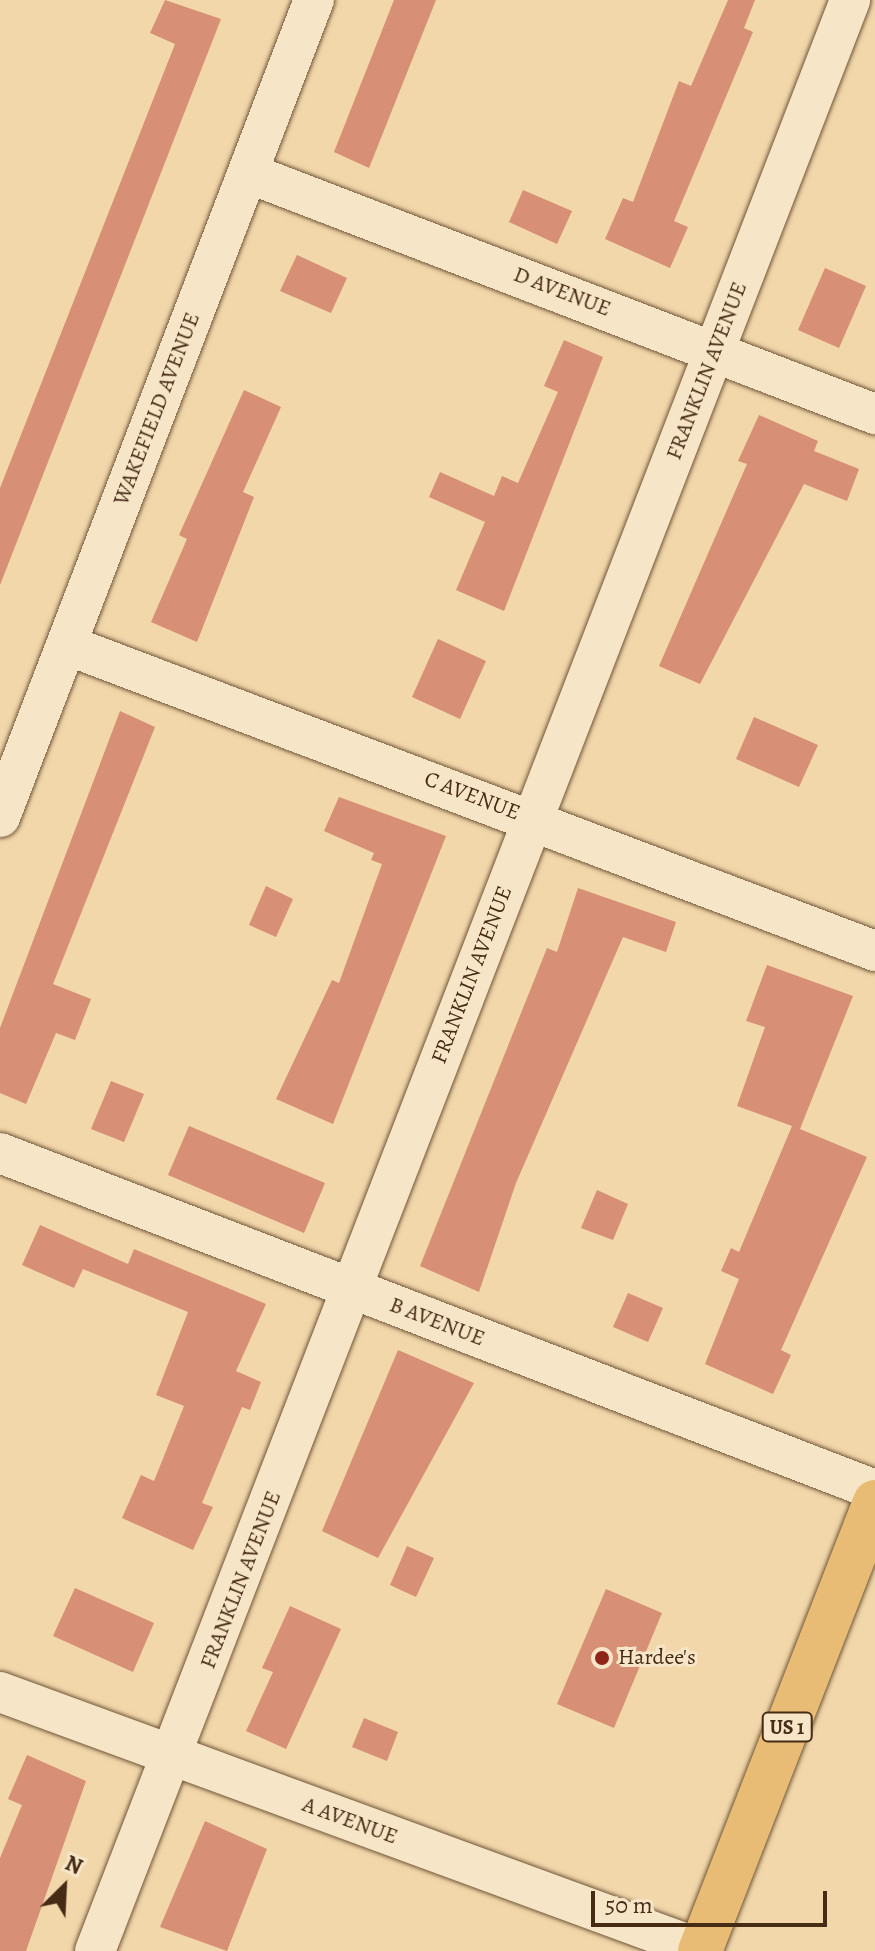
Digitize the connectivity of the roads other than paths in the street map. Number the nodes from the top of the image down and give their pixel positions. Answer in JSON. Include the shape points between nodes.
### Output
{"nodes":[{"id":1,"x":314,"y":0,"type":"edge"},
{"id":2,"x":850,"y":0,"type":"edge"},
{"id":3,"x":248,"y":173,"type":"junction"},
{"id":4,"x":716,"y":352,"type":"junction"},
{"id":5,"x":875,"y":414,"type":"edge"},
{"id":6,"x":67,"y":645,"type":"junction"},
{"id":7,"x":0,"y":817,"type":"edge"},
{"id":8,"x":532,"y":819,"type":"junction"},
{"id":9,"x":875,"y":951,"type":"edge"},
{"id":10,"x":0,"y":1153,"type":"edge"},
{"id":11,"x":353,"y":1290,"type":"junction"},
{"id":12,"x":875,"y":1490,"type":"edge"},
{"id":13,"x":875,"y":1502,"type":"edge"},
{"id":14,"x":0,"y":1692,"type":"edge"},
{"id":15,"x":172,"y":1757,"type":"junction"},
{"id":16,"x":700,"y":1950,"type":"edge"},
{"id":17,"x":95,"y":1951,"type":"edge"}],
"edges":[{"from":1,"to":3,"type":"street","name":"WAKEFIELD AVENUE"},
{"from":2,"to":4,"type":"street","name":"FRANKLIN AVENUE"},
{"from":3,"to":4,"type":"street","name":"D AVENUE"},
{"from":3,"to":6,"type":"street","name":"WAKEFIELD AVENUE"},
{"from":4,"to":5,"type":"street","name":"D AVENUE"},
{"from":4,"to":8,"type":"street","name":"FRANKLIN AVENUE"},
{"from":6,"to":7,"type":"street","name":"WAKEFIELD AVENUE"},
{"from":6,"to":8,"type":"street","name":"C AVENUE"},
{"from":8,"to":9,"type":"street","name":"C AVENUE"},
{"from":8,"to":11,"type":"street","name":"FRANKLIN AVENUE"},
{"from":10,"to":11,"type":"street","name":"B AVENUE"},
{"from":11,"to":12,"type":"street","name":"B AVENUE"},
{"from":11,"to":15,"type":"street","name":"FRANKLIN AVENUE"},
{"from":13,"to":16,"type":"main road","number":"US 1"},
{"from":14,"to":15,"type":"street","name":"A AVENUE"},
{"from":15,"to":16,"type":"street","name":"A AVENUE"},
{"from":15,"to":17,"type":"street","name":"FRANKLIN AVENUE"}]}
